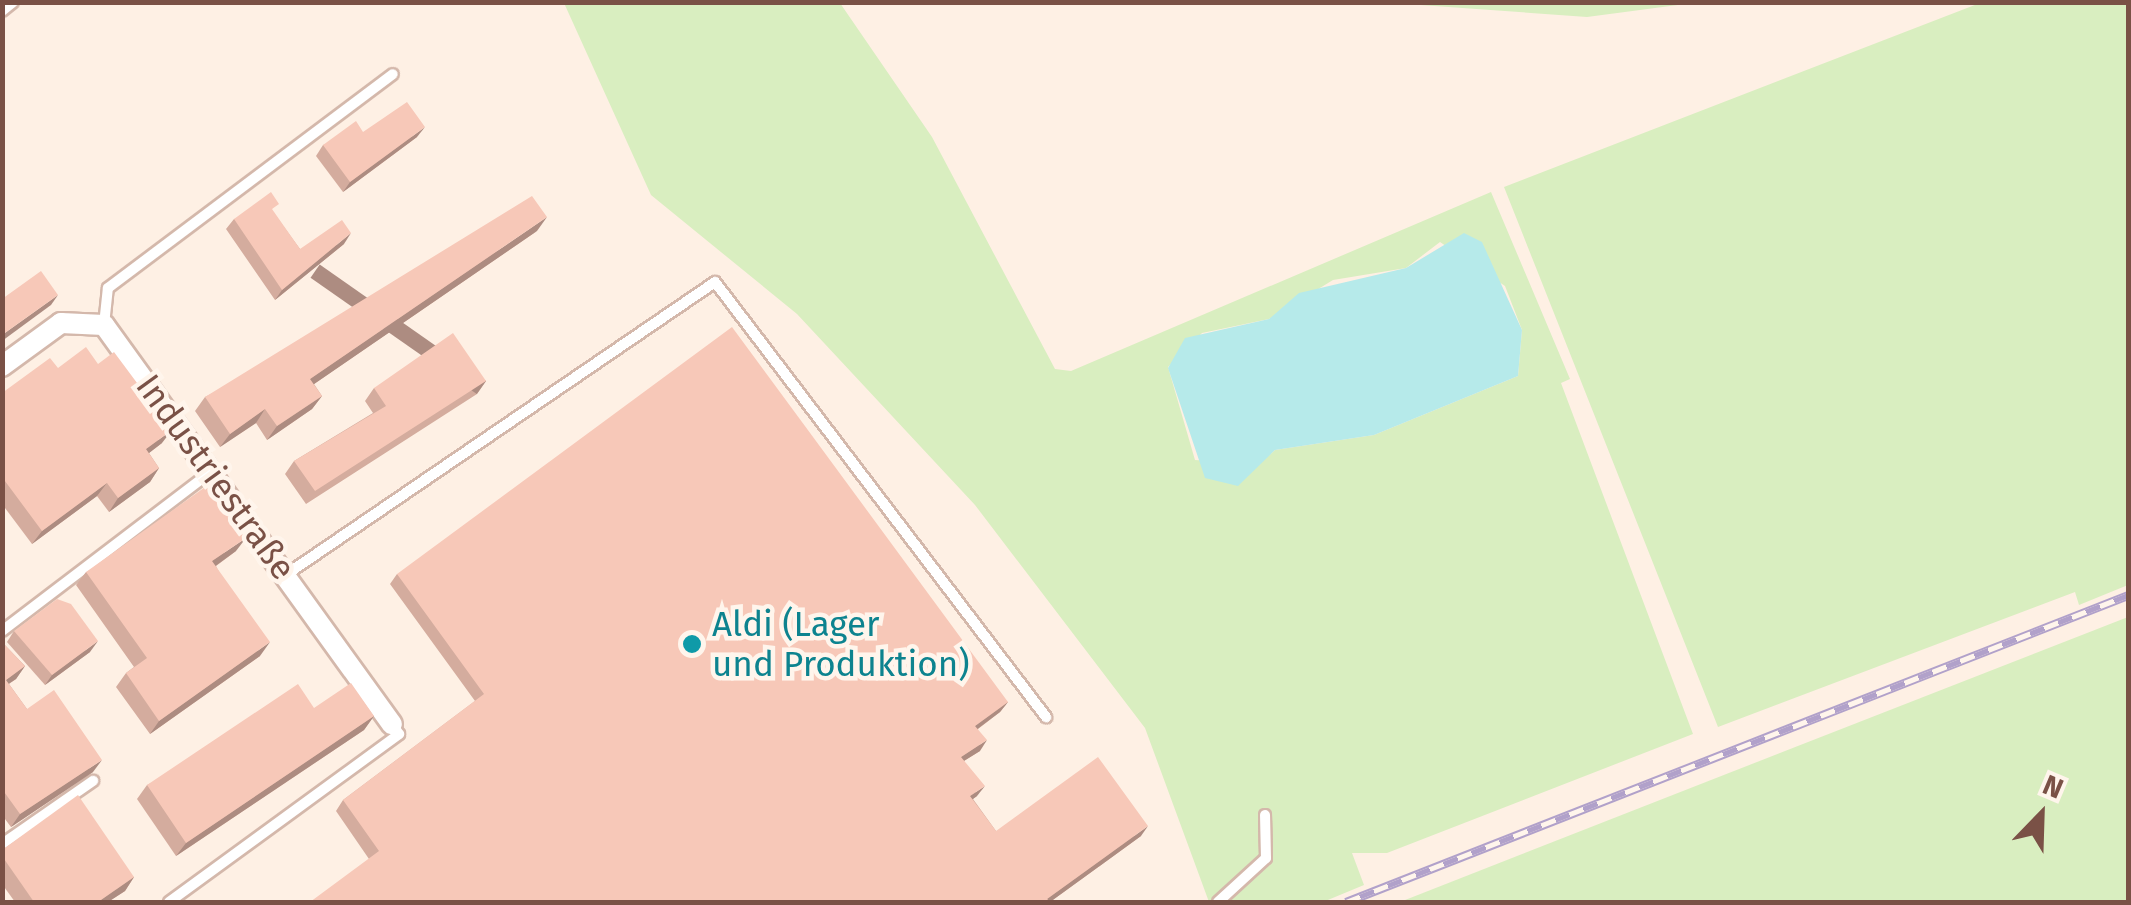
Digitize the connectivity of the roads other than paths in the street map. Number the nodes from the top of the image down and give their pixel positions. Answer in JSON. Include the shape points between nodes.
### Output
{"nodes":[{"id":1,"x":13,"y":2,"type":"edge"},
{"id":2,"x":2,"y":12,"type":"edge"},
{"id":3,"x":393,"y":74,"type":"dead end"},
{"id":4,"x":104,"y":325,"type":"junction"},
{"id":5,"x":2,"y":366,"type":"edge"},
{"id":6,"x":214,"y":470,"type":"junction"},
{"id":7,"x":286,"y":574,"type":"junction"},
{"id":8,"x":2,"y":631,"type":"edge"},
{"id":9,"x":1046,"y":717,"type":"dead end"},
{"id":10,"x":392,"y":724,"type":"joint"},
{"id":11,"x":93,"y":781,"type":"edge"},
{"id":12,"x":1265,"y":815,"type":"dead end"},
{"id":13,"x":2,"y":844,"type":"edge"},
{"id":14,"x":169,"y":902,"type":"edge"},
{"id":15,"x":1218,"y":902,"type":"edge"}],
"edges":[{"from":1,"to":2,"type":"lane"},
{"from":3,"to":4,"type":"lane","via":[[108,288]]},
{"from":4,"to":5,"type":"street","via":[[62,323]]},
{"from":4,"to":6,"type":"street","name":"Industriestraße"},
{"from":6,"to":7,"type":"street","name":"Industriestraße"},
{"from":6,"to":8,"type":"lane"},
{"from":7,"to":9,"type":"lane","via":[[715,282]]},
{"from":7,"to":10,"type":"street","name":"Industriestraße"},
{"from":10,"to":14,"type":"lane","via":[[400,734]]},
{"from":11,"to":13,"type":"lane"},
{"from":12,"to":15,"type":"lane","via":[[1266,858]]}]}
